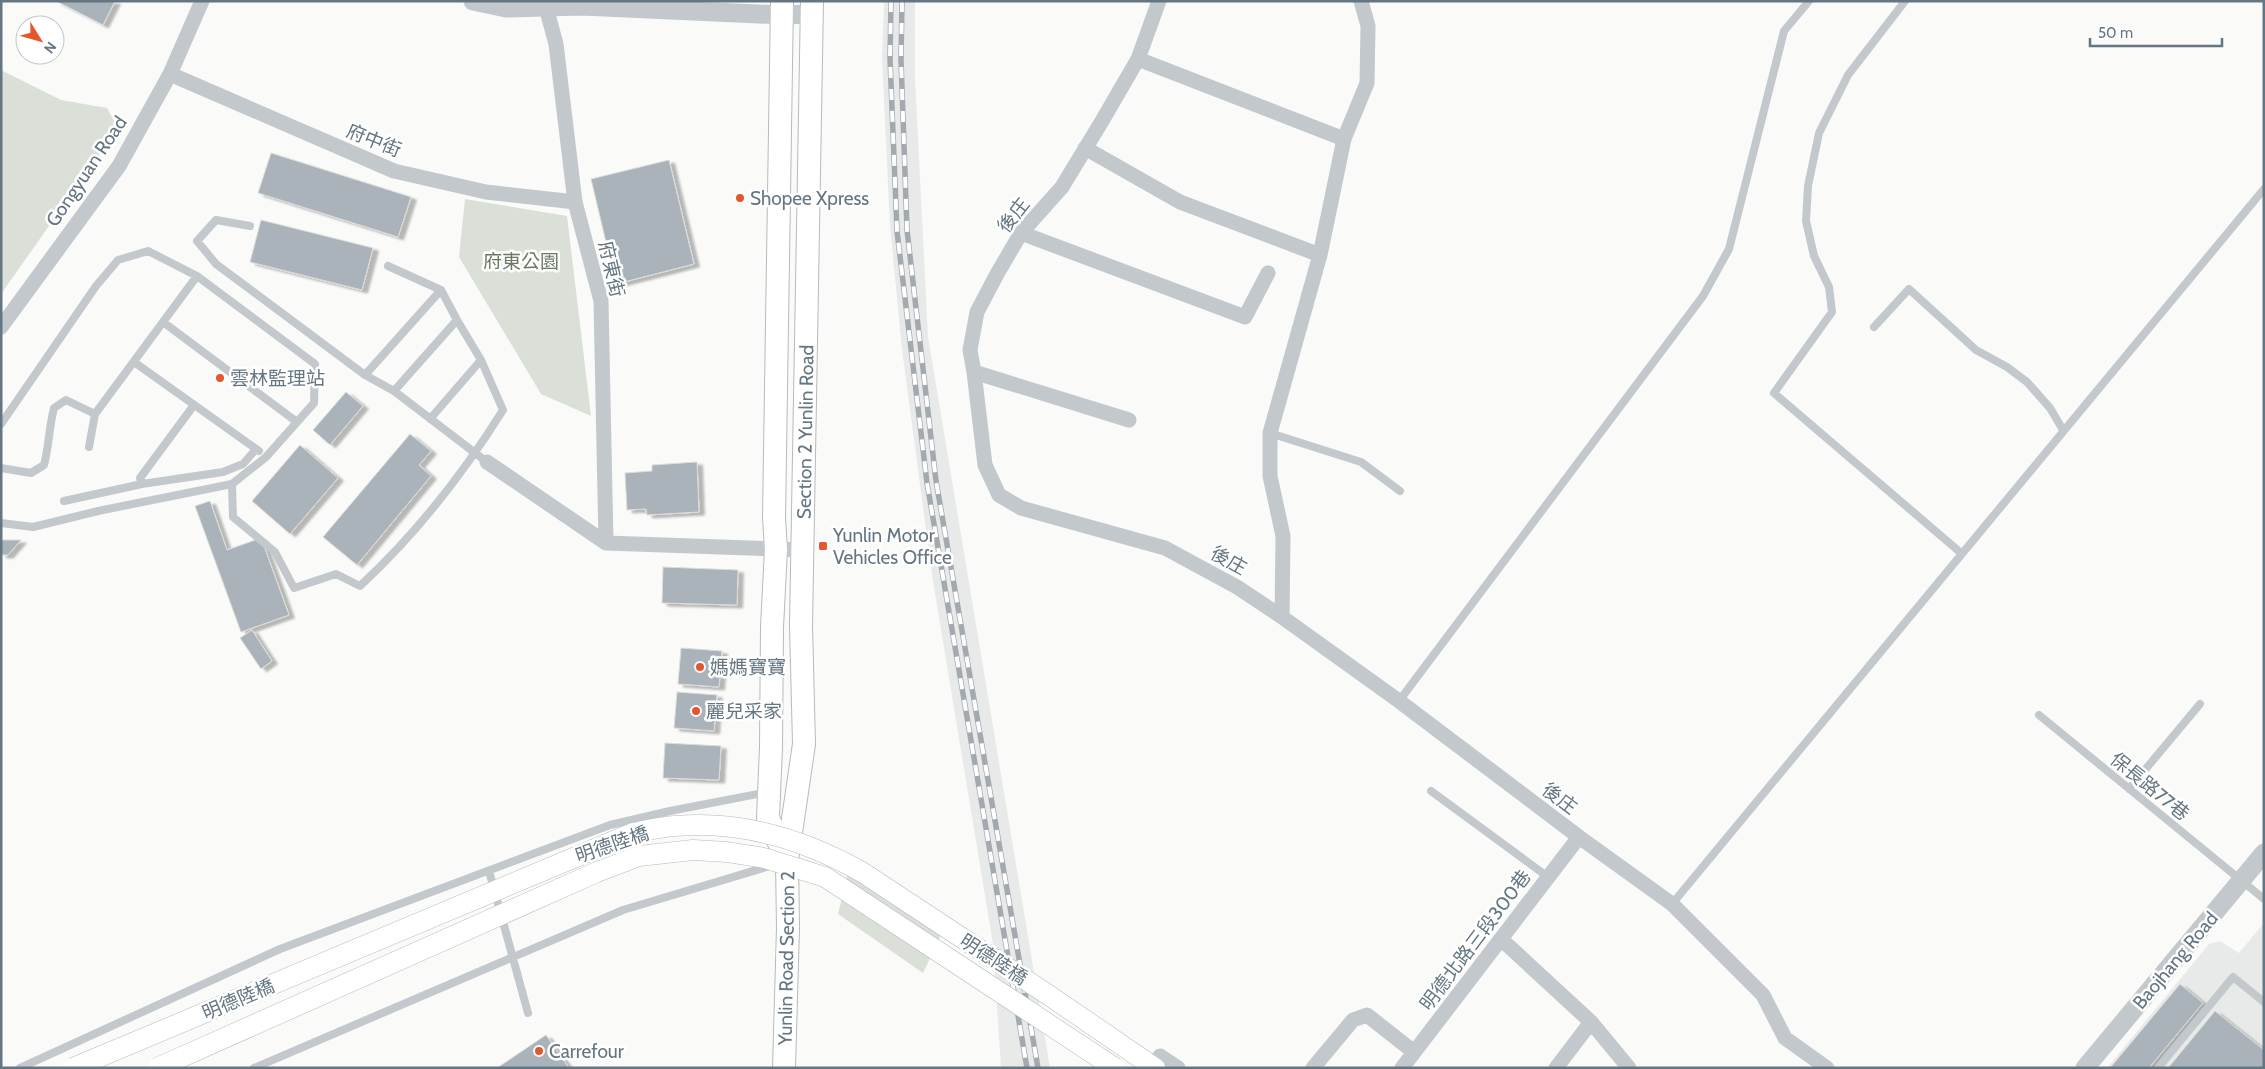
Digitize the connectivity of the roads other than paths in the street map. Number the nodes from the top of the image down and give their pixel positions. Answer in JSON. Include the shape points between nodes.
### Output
{"nodes":[{"id":1,"x":202,"y":1,"type":"edge"},
{"id":2,"x":473,"y":1,"type":"edge"},
{"id":3,"x":1160,"y":1,"type":"edge"},
{"id":4,"x":1361,"y":1,"type":"edge"},
{"id":5,"x":1809,"y":1,"type":"edge"},
{"id":6,"x":1905,"y":1,"type":"edge"},
{"id":7,"x":582,"y":4,"type":"edge"},
{"id":8,"x":546,"y":7,"type":"junction"},
{"id":9,"x":782,"y":8,"type":"edge"},
{"id":10,"x":812,"y":8,"type":"edge"},
{"id":11,"x":1138,"y":58,"type":"junction"},
{"id":12,"x":170,"y":74,"type":"junction"},
{"id":13,"x":1344,"y":139,"type":"junction"},
{"id":14,"x":1085,"y":148,"type":"junction"},
{"id":15,"x":2264,"y":189,"type":"edge"},
{"id":16,"x":575,"y":202,"type":"junction"},
{"id":17,"x":250,"y":226,"type":"dead end"},
{"id":18,"x":1022,"y":234,"type":"junction"},
{"id":19,"x":1320,"y":255,"type":"junction"},
{"id":20,"x":388,"y":266,"type":"dead end"},
{"id":21,"x":1268,"y":273,"type":"dead end"},
{"id":22,"x":197,"y":276,"type":"junction"},
{"id":23,"x":441,"y":290,"type":"junction"},
{"id":24,"x":456,"y":320,"type":"junction"},
{"id":25,"x":163,"y":322,"type":"junction"},
{"id":26,"x":1,"y":327,"type":"edge"},
{"id":27,"x":1874,"y":327,"type":"dead end"},
{"id":28,"x":481,"y":360,"type":"junction"},
{"id":29,"x":134,"y":362,"type":"junction"},
{"id":30,"x":974,"y":372,"type":"junction"},
{"id":31,"x":365,"y":375,"type":"junction"},
{"id":32,"x":394,"y":391,"type":"junction"},
{"id":33,"x":194,"y":404,"type":"junction"},
{"id":34,"x":95,"y":414,"type":"junction"},
{"id":35,"x":430,"y":419,"type":"junction"},
{"id":36,"x":1129,"y":420,"type":"dead end"},
{"id":37,"x":298,"y":422,"type":"junction"},
{"id":38,"x":1,"y":424,"type":"edge"},
{"id":39,"x":2063,"y":430,"type":"junction"},
{"id":40,"x":1270,"y":433,"type":"junction"},
{"id":41,"x":89,"y":447,"type":"dead end"},
{"id":42,"x":256,"y":449,"type":"junction"},
{"id":43,"x":266,"y":456,"type":"junction"},
{"id":44,"x":481,"y":458,"type":"junction"},
{"id":45,"x":1,"y":468,"type":"edge"},
{"id":46,"x":142,"y":484,"type":"junction"},
{"id":47,"x":232,"y":484,"type":"junction"},
{"id":48,"x":1400,"y":490,"type":"dead end"},
{"id":49,"x":64,"y":501,"type":"dead end"},
{"id":50,"x":1,"y":523,"type":"edge"},
{"id":51,"x":606,"y":543,"type":"junction"},
{"id":52,"x":776,"y":549,"type":"junction"},
{"id":53,"x":803,"y":550,"type":"junction"},
{"id":54,"x":1960,"y":553,"type":"junction"},
{"id":55,"x":1282,"y":617,"type":"junction"},
{"id":56,"x":1399,"y":701,"type":"junction"},
{"id":57,"x":2200,"y":704,"type":"dead end"},
{"id":58,"x":2039,"y":715,"type":"dead end"},
{"id":59,"x":2129,"y":789,"type":"junction"},
{"id":60,"x":1432,"y":791,"type":"dead end"},
{"id":61,"x":770,"y":792,"type":"junction"},
{"id":62,"x":1579,"y":837,"type":"junction"},
{"id":63,"x":2264,"y":853,"type":"edge"},
{"id":64,"x":787,"y":861,"type":"junction"},
{"id":65,"x":489,"y":871,"type":"junction"},
{"id":66,"x":1548,"y":877,"type":"junction"},
{"id":67,"x":2240,"y":881,"type":"junction"},
{"id":68,"x":2264,"y":899,"type":"edge"},
{"id":69,"x":1672,"y":904,"type":"junction"},
{"id":70,"x":1501,"y":939,"type":"junction"},
{"id":71,"x":512,"y":958,"type":"junction"},
{"id":72,"x":2264,"y":1002,"type":"edge"},
{"id":73,"x":528,"y":1013,"type":"dead end"},
{"id":74,"x":1591,"y":1022,"type":"junction"},
{"id":75,"x":1414,"y":1052,"type":"junction"},
{"id":76,"x":20,"y":1068,"type":"edge"},
{"id":77,"x":73,"y":1068,"type":"edge"},
{"id":78,"x":156,"y":1068,"type":"edge"},
{"id":79,"x":254,"y":1068,"type":"edge"},
{"id":80,"x":784,"y":1068,"type":"edge"},
{"id":81,"x":1115,"y":1068,"type":"edge"},
{"id":82,"x":1153,"y":1068,"type":"edge"},
{"id":83,"x":1178,"y":1068,"type":"edge"},
{"id":84,"x":1313,"y":1068,"type":"edge"},
{"id":85,"x":1402,"y":1068,"type":"edge"},
{"id":86,"x":1556,"y":1068,"type":"edge"},
{"id":87,"x":1629,"y":1068,"type":"edge"},
{"id":88,"x":1827,"y":1068,"type":"edge"},
{"id":89,"x":2085,"y":1068,"type":"edge"},
{"id":90,"x":2158,"y":1068,"type":"edge"}],
"edges":[{"from":1,"to":12,"type":"street","name":"Gongyuan Road"},
{"from":2,"to":8,"type":"street","via":[[506,8]]},
{"from":3,"to":11,"type":"street","name":"後庄"},
{"from":4,"to":13,"type":"street","via":[[1368,26],[1367,83]]},
{"from":5,"to":56,"type":"lane","via":[[1784,31],[1730,249],[1703,296]]},
{"from":6,"to":54,"type":"lane","via":[[1848,75],[1819,133],[1808,186],[1806,221],[1814,256],[1829,287],[1832,312],[1774,393]]},
{"from":7,"to":8,"type":"street"},
{"from":7,"to":9,"type":"street"},
{"from":8,"to":16,"type":"street","name":"府東街","via":[[556,44]]},
{"from":9,"to":10,"type":"street"},
{"from":9,"to":52,"type":"main road","name":"Section 2 Yunlin Road"},
{"from":10,"to":53,"type":"main road","name":"Section 2 Yunlin Road"},
{"from":11,"to":13,"type":"street"},
{"from":11,"to":14,"type":"street","name":"後庄"},
{"from":12,"to":16,"type":"street","name":"府中街","via":[[394,171],[486,192]]},
{"from":12,"to":26,"type":"street","name":"Gongyuan Road","via":[[119,166]]},
{"from":13,"to":19,"type":"street"},
{"from":14,"to":18,"type":"street","name":"後庄","via":[[1062,187]]},
{"from":14,"to":19,"type":"street","via":[[1180,202]]},
{"from":15,"to":39,"type":"lane"},
{"from":16,"to":51,"type":"street","name":"府東街","via":[[601,301]]},
{"from":17,"to":31,"type":"lane","via":[[216,220],[196,241],[216,264]]},
{"from":18,"to":21,"type":"street","via":[[1244,318]]},
{"from":18,"to":30,"type":"street","name":"後庄","via":[[977,312],[970,350]]},
{"from":19,"to":40,"type":"street"},
{"from":20,"to":23,"type":"lane"},
{"from":22,"to":25,"type":"lane"},
{"from":22,"to":37,"type":"lane","via":[[315,364],[314,403]]},
{"from":22,"to":38,"type":"lane","via":[[148,251],[118,260],[96,286]]},
{"from":23,"to":24,"type":"lane"},
{"from":23,"to":31,"type":"lane"},
{"from":24,"to":28,"type":"lane"},
{"from":24,"to":32,"type":"lane"},
{"from":25,"to":29,"type":"lane"},
{"from":25,"to":37,"type":"lane"},
{"from":27,"to":39,"type":"lane","via":[[1909,289],[1976,350],[2027,382],[2050,408]]},
{"from":28,"to":35,"type":"lane"},
{"from":28,"to":44,"type":"lane","via":[[503,410]]},
{"from":29,"to":33,"type":"lane"},
{"from":29,"to":34,"type":"lane"},
{"from":30,"to":36,"type":"street"},
{"from":30,"to":55,"type":"street","name":"後庄","via":[[985,465],[999,496],[1021,508],[1165,548],[1237,587]]},
{"from":31,"to":32,"type":"lane"},
{"from":32,"to":35,"type":"lane"},
{"from":33,"to":42,"type":"lane"},
{"from":33,"to":46,"type":"lane","via":[[140,478]]},
{"from":34,"to":41,"type":"lane"},
{"from":34,"to":45,"type":"lane","via":[[66,400],[54,408],[44,465],[31,473]]},
{"from":35,"to":44,"type":"lane"},
{"from":37,"to":43,"type":"lane"},
{"from":39,"to":54,"type":"lane"},
{"from":40,"to":48,"type":"lane","via":[[1361,462]]},
{"from":40,"to":55,"type":"street","via":[[1270,476],[1283,536]]},
{"from":42,"to":43,"type":"lane"},
{"from":42,"to":46,"type":"lane","via":[[243,464],[223,472]]},
{"from":43,"to":47,"type":"lane"},
{"from":44,"to":47,"type":"lane","via":[[392,557],[360,586],[336,574],[294,588],[275,552],[233,518]]},
{"from":44,"to":51,"type":"street"},
{"from":46,"to":49,"type":"lane"},
{"from":47,"to":50,"type":"lane","via":[[98,511],[33,528]]},
{"from":51,"to":52,"type":"street"},
{"from":52,"to":53,"type":"street"},
{"from":52,"to":61,"type":"main road","name":"Section 2 Yunlin Road"},
{"from":53,"to":64,"type":"main road","name":"Section 2 Yunlin Road","via":[[804,744]]},
{"from":54,"to":69,"type":"lane"},
{"from":55,"to":56,"type":"street","name":"後庄"},
{"from":56,"to":62,"type":"street","name":"後庄"},
{"from":57,"to":59,"type":"lane"},
{"from":58,"to":59,"type":"lane","name":"保長路77巷"},
{"from":59,"to":67,"type":"lane","name":"保長路77巷"},
{"from":60,"to":66,"type":"lane"},
{"from":61,"to":64,"type":"main road","name":"Yunlin Road Section 2","via":[[768,818]]},
{"from":61,"to":65,"type":"lane","via":[[610,825]]},
{"from":62,"to":66,"type":"street","name":"明德北路三段300巷"},
{"from":62,"to":69,"type":"street","name":"後庄"},
{"from":63,"to":67,"type":"street","name":"Baojhang Road"},
{"from":64,"to":71,"type":"lane","via":[[623,910]]},
{"from":64,"to":80,"type":"main road","name":"Yunlin Road Section 2"},
{"from":65,"to":71,"type":"lane"},
{"from":65,"to":76,"type":"lane","via":[[280,949]]},
{"from":66,"to":70,"type":"street","name":"明德北路三段300巷"},
{"from":67,"to":68,"type":"lane","name":"保長路77巷"},
{"from":67,"to":89,"type":"street","name":"Baojhang Road"},
{"from":69,"to":88,"type":"street","name":"後庄","via":[[1763,995],[1784,1038]]},
{"from":70,"to":74,"type":"street"},
{"from":70,"to":75,"type":"street","name":"明德北路三段300巷"},
{"from":71,"to":73,"type":"lane"},
{"from":71,"to":79,"type":"lane"},
{"from":72,"to":90,"type":"lane","via":[[2232,977]]},
{"from":74,"to":86,"type":"street"},
{"from":74,"to":87,"type":"street"},
{"from":75,"to":84,"type":"street","via":[[1367,1015],[1353,1020]]},
{"from":75,"to":85,"type":"street","name":"明德北路三段300巷"},
{"from":77,"to":82,"type":"main road","name":"明德陸橋","bridge":true,"via":[[633,833],[675,826],[713,825],[792,839],[862,872]]},
{"from":78,"to":81,"type":"main road","name":"明德陸橋","bridge":true,"via":[[597,872],[639,856],[693,850],[764,858],[825,877]]},
{"from":82,"to":83,"type":"street","via":[[1160,1056]]}]}
